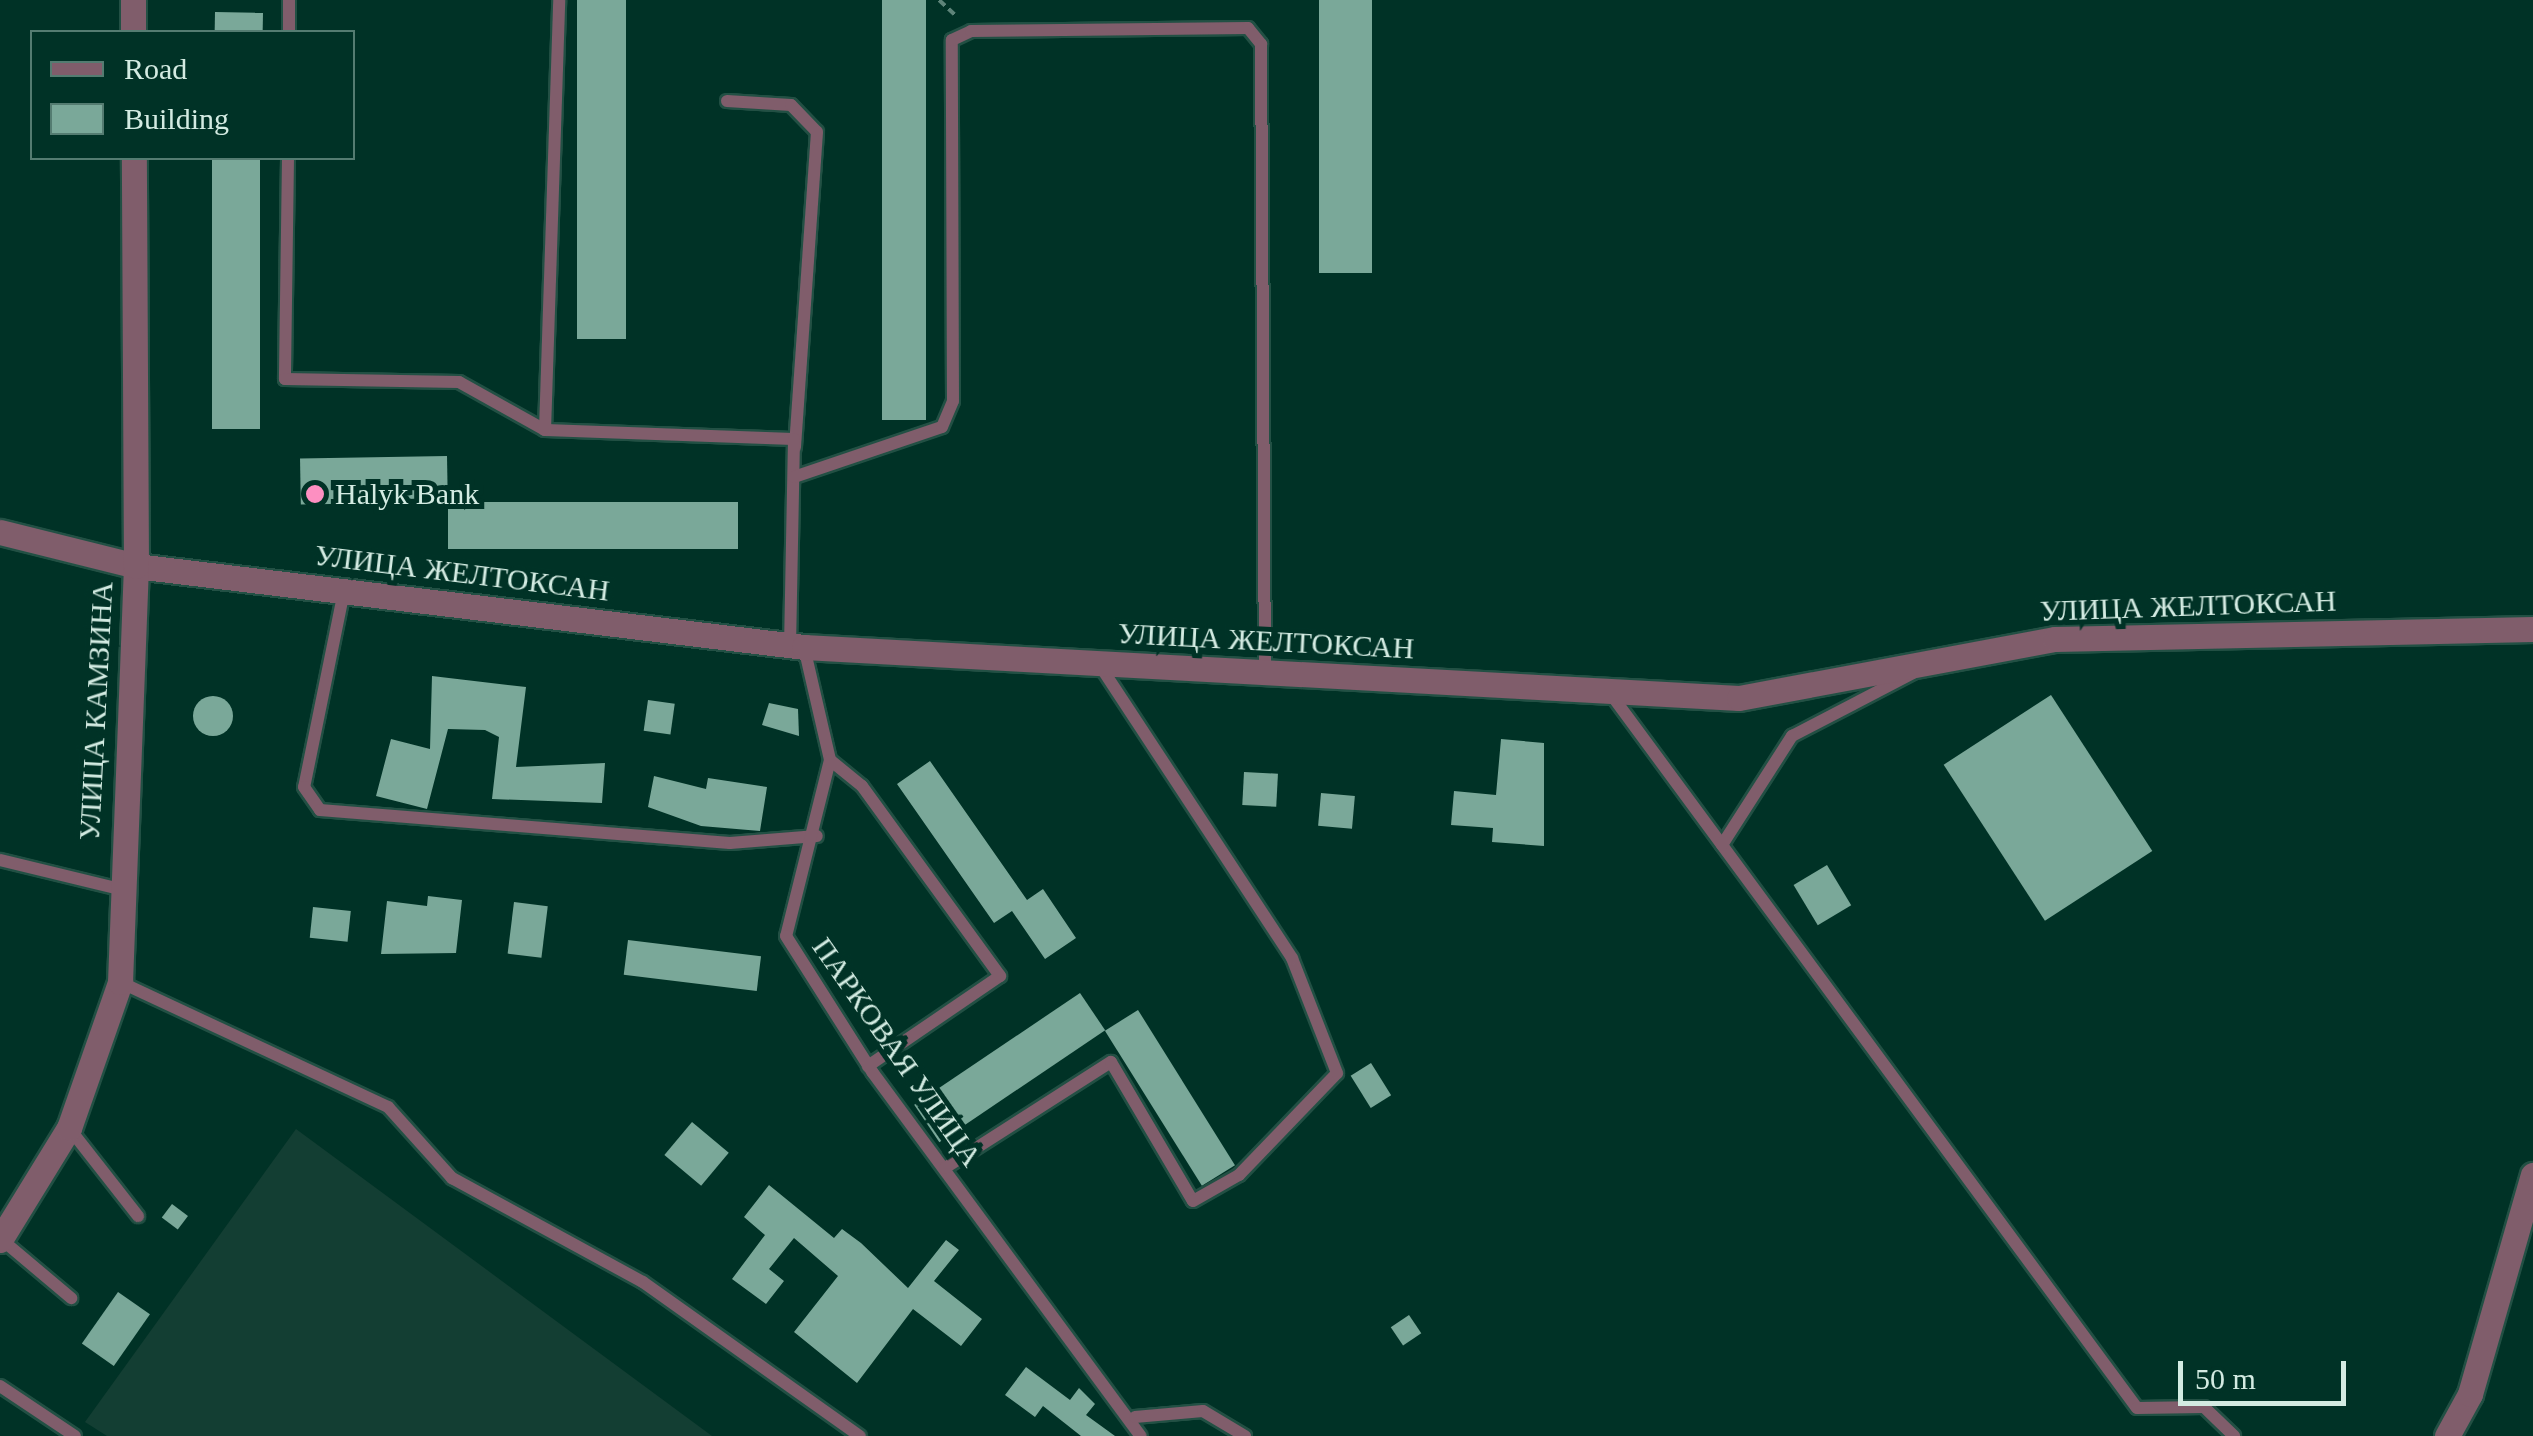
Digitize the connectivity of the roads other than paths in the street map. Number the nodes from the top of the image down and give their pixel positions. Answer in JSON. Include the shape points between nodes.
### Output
{"nodes":[{"id":1,"x":133,"y":0,"type":"edge"},
{"id":2,"x":289,"y":0,"type":"edge"},
{"id":3,"x":560,"y":0,"type":"edge"},
{"id":4,"x":133,"y":30,"type":"edge"},
{"id":5,"x":289,"y":30,"type":"edge"},
{"id":6,"x":727,"y":102,"type":"dead end"},
{"id":7,"x":134,"y":160,"type":"edge"},
{"id":8,"x":288,"y":160,"type":"edge"},
{"id":9,"x":545,"y":430,"type":"junction"},
{"id":10,"x":794,"y":460,"type":"junction"},
{"id":11,"x":794,"y":477,"type":"junction"},
{"id":12,"x":0,"y":532,"type":"edge"},
{"id":13,"x":136,"y":566,"type":"junction"},
{"id":14,"x":344,"y":592,"type":"junction"},
{"id":15,"x":2533,"y":628,"type":"edge"},
{"id":16,"x":797,"y":646,"type":"junction"},
{"id":17,"x":1100,"y":664,"type":"junction"},
{"id":18,"x":1924,"y":667,"type":"junction"},
{"id":19,"x":1266,"y":674,"type":"junction"},
{"id":20,"x":1609,"y":691,"type":"junction"},
{"id":21,"x":830,"y":760,"type":"junction"},
{"id":22,"x":817,"y":836,"type":"junction"},
{"id":23,"x":1722,"y":844,"type":"junction"},
{"id":24,"x":0,"y":860,"type":"edge"},
{"id":25,"x":120,"y":889,"type":"junction"},
{"id":26,"x":120,"y":982,"type":"junction"},
{"id":27,"x":868,"y":1066,"type":"junction"},
{"id":28,"x":70,"y":1128,"type":"junction"},
{"id":29,"x":945,"y":1168,"type":"junction"},
{"id":30,"x":2533,"y":1175,"type":"edge"},
{"id":31,"x":138,"y":1216,"type":"dead end"},
{"id":32,"x":0,"y":1239,"type":"edge"},
{"id":33,"x":71,"y":1298,"type":"dead end"},
{"id":34,"x":0,"y":1386,"type":"edge"},
{"id":35,"x":1135,"y":1418,"type":"junction"},
{"id":36,"x":75,"y":1436,"type":"edge"},
{"id":37,"x":860,"y":1436,"type":"edge"},
{"id":38,"x":1141,"y":1436,"type":"edge"},
{"id":39,"x":1244,"y":1436,"type":"edge"},
{"id":40,"x":2234,"y":1436,"type":"edge"},
{"id":41,"x":2447,"y":1436,"type":"edge"}],
"edges":[{"from":1,"to":4,"type":"street"},
{"from":2,"to":5,"type":"lane"},
{"from":3,"to":9,"type":"lane"},
{"from":6,"to":10,"type":"lane","name":"ПАРКОВАЯ УЛИЦА","via":[[792,105],[817,132]]},
{"from":7,"to":13,"type":"street","name":"УЛИЦА КАМЗИНА"},
{"from":8,"to":9,"type":"lane","via":[[286,378],[458,382]]},
{"from":9,"to":10,"type":"lane","via":[[794,439]]},
{"from":10,"to":11,"type":"lane","name":"ПАРКОВАЯ УЛИЦА"},
{"from":11,"to":16,"type":"lane","name":"ПАРКОВАЯ УЛИЦА"},
{"from":11,"to":19,"type":"lane","via":[[942,427],[953,401],[952,40],[971,31],[1257,34]]},
{"from":12,"to":13,"type":"street","name":"УЛИЦА ЖЕЛТОКСАН"},
{"from":13,"to":14,"type":"street","name":"УЛИЦА ЖЕЛТОКСАН"},
{"from":13,"to":25,"type":"street","name":"УЛИЦА КАМЗИНА"},
{"from":14,"to":16,"type":"street","name":"УЛИЦА ЖЕЛТОКСАН"},
{"from":14,"to":22,"type":"lane","via":[[304,786],[320,810],[730,843]]},
{"from":15,"to":18,"type":"street","name":"УЛИЦА ЖЕЛТОКСАН","via":[[2055,639]]},
{"from":16,"to":17,"type":"street","name":"УЛИЦА ЖЕЛТОКСАН"},
{"from":16,"to":21,"type":"lane","name":"ПАРКОВАЯ УЛИЦА"},
{"from":17,"to":19,"type":"street","name":"УЛИЦА ЖЕЛТОКСАН"},
{"from":17,"to":29,"type":"lane","via":[[1292,958],[1337,1073],[1239,1175],[1193,1201],[1111,1062]]},
{"from":18,"to":20,"type":"street","name":"УЛИЦА ЖЕЛТОКСАН","via":[[1739,698]]},
{"from":18,"to":23,"type":"lane","via":[[1792,736]]},
{"from":19,"to":20,"type":"street","name":"УЛИЦА ЖЕЛТОКСАН"},
{"from":20,"to":23,"type":"lane"},
{"from":21,"to":22,"type":"lane","name":"ПАРКОВАЯ УЛИЦА"},
{"from":21,"to":27,"type":"lane","via":[[862,786],[1000,976]]},
{"from":22,"to":27,"type":"lane","name":"ПАРКОВАЯ УЛИЦА","via":[[786,936]]},
{"from":23,"to":40,"type":"lane","via":[[2137,1408],[2204,1407]]},
{"from":24,"to":25,"type":"lane"},
{"from":25,"to":26,"type":"street","name":"УЛИЦА КАМЗИНА"},
{"from":26,"to":28,"type":"street","name":"УЛИЦА КАМЗИНА"},
{"from":26,"to":37,"type":"lane","via":[[388,1107],[452,1178],[643,1282]]},
{"from":27,"to":29,"type":"lane","name":"ПАРКОВАЯ УЛИЦА"},
{"from":28,"to":31,"type":"lane"},
{"from":28,"to":32,"type":"street","name":"УЛИЦА КАМЗИНА"},
{"from":29,"to":35,"type":"lane","name":"ПАРКОВАЯ УЛИЦА"},
{"from":30,"to":41,"type":"street","via":[[2470,1394]]},
{"from":32,"to":33,"type":"lane"},
{"from":34,"to":36,"type":"lane"},
{"from":35,"to":38,"type":"lane","name":"ПАРКОВАЯ УЛИЦА"},
{"from":35,"to":39,"type":"lane","via":[[1203,1411]]}]}
